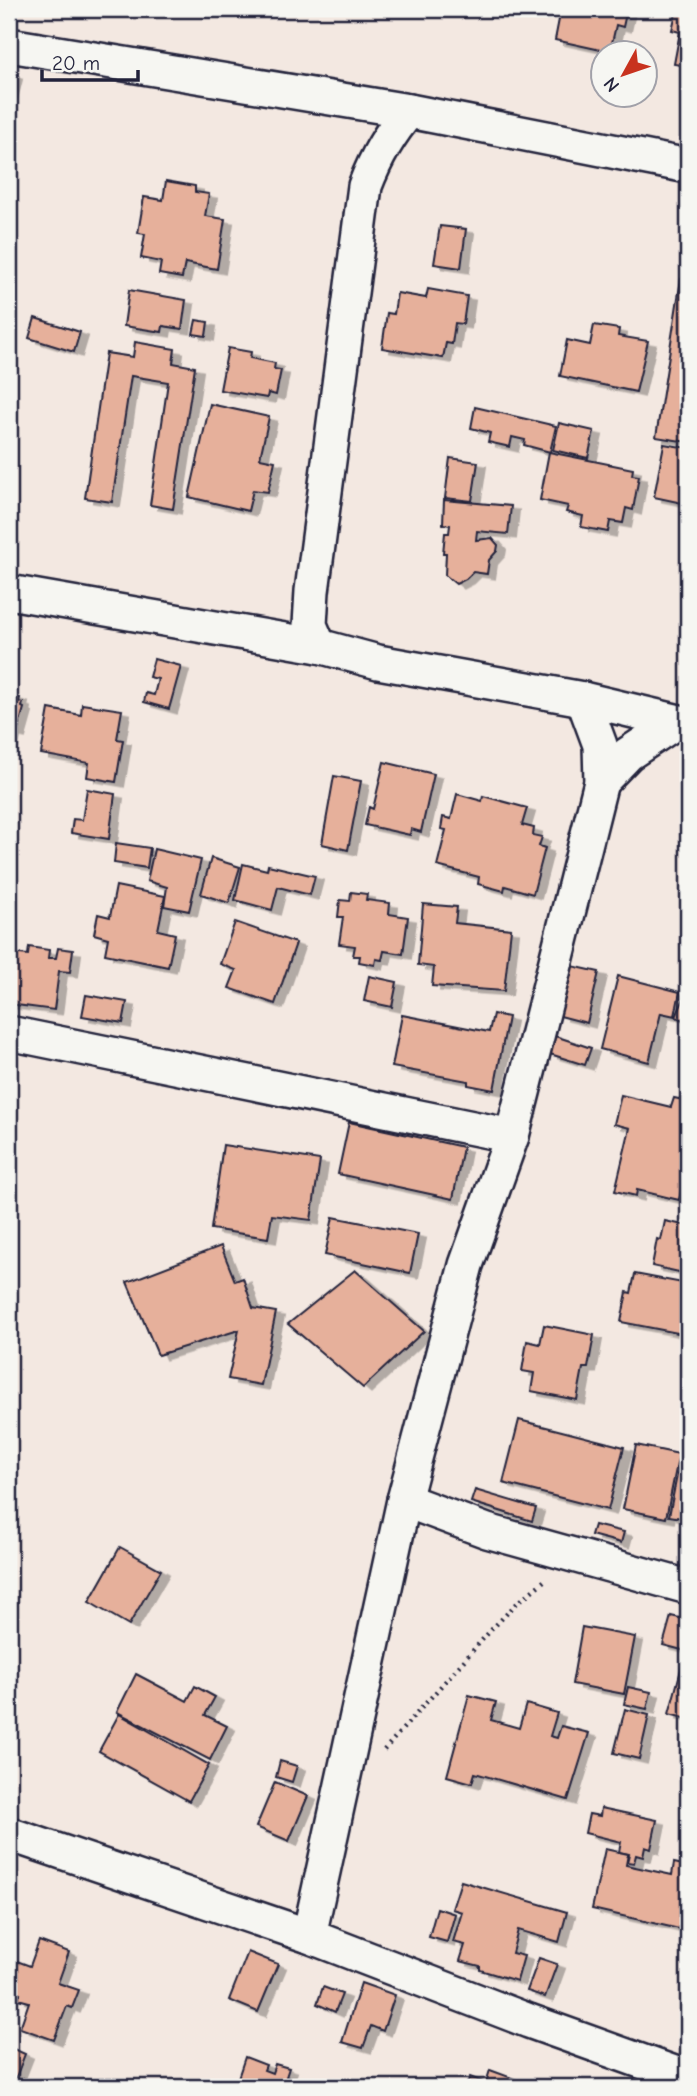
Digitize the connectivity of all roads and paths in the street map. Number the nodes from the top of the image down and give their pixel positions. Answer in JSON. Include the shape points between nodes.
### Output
{"nodes":[{"id":1,"x":9,"y":45,"type":"edge"},
{"id":2,"x":409,"y":111,"type":"junction"},
{"id":3,"x":688,"y":166,"type":"edge"},
{"id":4,"x":9,"y":592,"type":"edge"},
{"id":5,"x":319,"y":646,"type":"junction"},
{"id":6,"x":583,"y":699,"type":"junction"},
{"id":7,"x":682,"y":723,"type":"edge"},
{"id":8,"x":601,"y":782,"type":"junction"},
{"id":9,"x":9,"y":1033,"type":"edge"},
{"id":10,"x":512,"y":1136,"type":"junction"},
{"id":11,"x":404,"y":1500,"type":"junction"},
{"id":12,"x":588,"y":1560,"type":"junction"},
{"id":13,"x":688,"y":1587,"type":"edge"},
{"id":14,"x":382,"y":1753,"type":"dead end"},
{"id":15,"x":9,"y":1834,"type":"edge"},
{"id":16,"x":309,"y":1936,"type":"junction"},
{"id":17,"x":688,"y":2078,"type":"edge"}],
"edges":[{"from":1,"to":2,"type":"street"},
{"from":2,"to":3,"type":"street"},
{"from":2,"to":5,"type":"street","via":[[375,159],[365,186],[313,591],[310,625]]},
{"from":4,"to":5,"type":"street"},
{"from":5,"to":6,"type":"street","via":[[378,662]]},
{"from":6,"to":7,"type":"street"},
{"from":6,"to":8,"type":"street","via":[[600,745]]},
{"from":7,"to":8,"type":"street","via":[[628,754]]},
{"from":8,"to":10,"type":"street"},
{"from":9,"to":10,"type":"street"},
{"from":10,"to":11,"type":"street","via":[[466,1265]]},
{"from":11,"to":12,"type":"street","via":[[487,1531]]},
{"from":11,"to":16,"type":"street"},
{"from":12,"to":13,"type":"street"},
{"from":12,"to":14,"type":"path","via":[[565,1567],[515,1605]]},
{"from":15,"to":16,"type":"street"},
{"from":16,"to":17,"type":"street"}]}
